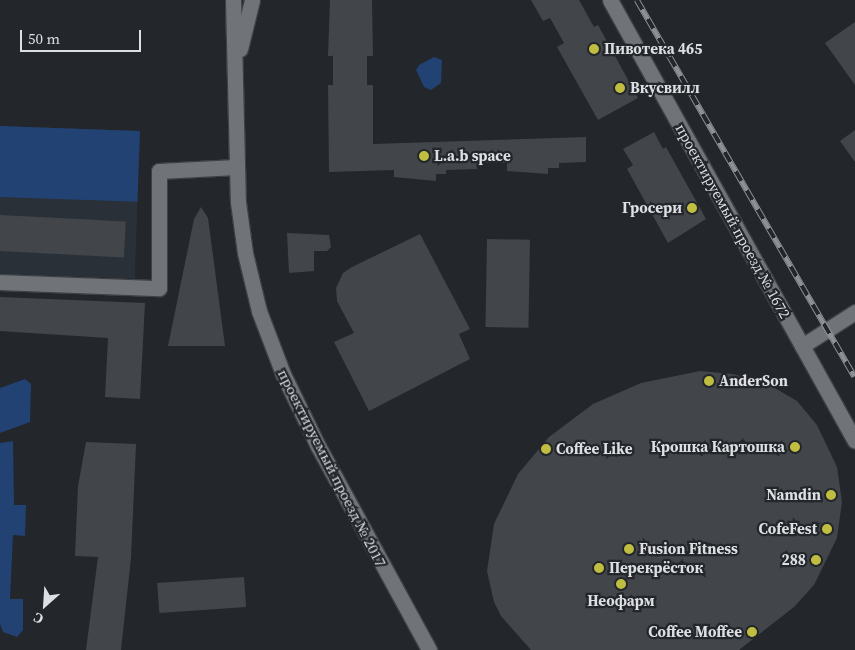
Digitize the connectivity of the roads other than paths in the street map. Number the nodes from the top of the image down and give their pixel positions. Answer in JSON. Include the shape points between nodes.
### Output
{"nodes":[{"id":1,"x":233,"y":0,"type":"edge"},
{"id":2,"x":252,"y":0,"type":"edge"},
{"id":3,"x":610,"y":0,"type":"edge"},
{"id":4,"x":235,"y":70,"type":"junction"},
{"id":5,"x":236,"y":167,"type":"junction"},
{"id":6,"x":0,"y":282,"type":"edge"},
{"id":7,"x":855,"y":312,"type":"edge"},
{"id":8,"x":802,"y":346,"type":"junction"},
{"id":9,"x":855,"y":441,"type":"edge"},
{"id":10,"x":429,"y":650,"type":"edge"}],
"edges":[{"from":1,"to":4,"type":"street","name":"проектируемый проезд № 2017"},
{"from":2,"to":4,"type":"street","name":"проектируемый проезд № 2017"},
{"from":3,"to":8,"type":"street","name":"проектируемый проезд № 1672"},
{"from":4,"to":5,"type":"street","name":"проектируемый проезд № 2017"},
{"from":5,"to":6,"type":"street","via":[[159,171],[159,288]]},
{"from":5,"to":10,"type":"street","name":"проектируемый проезд № 2017","via":[[245,253],[259,311],[283,374],[318,446]]},
{"from":7,"to":8,"type":"street"},
{"from":8,"to":9,"type":"street","name":"проектируемый проезд № 1672"}]}
